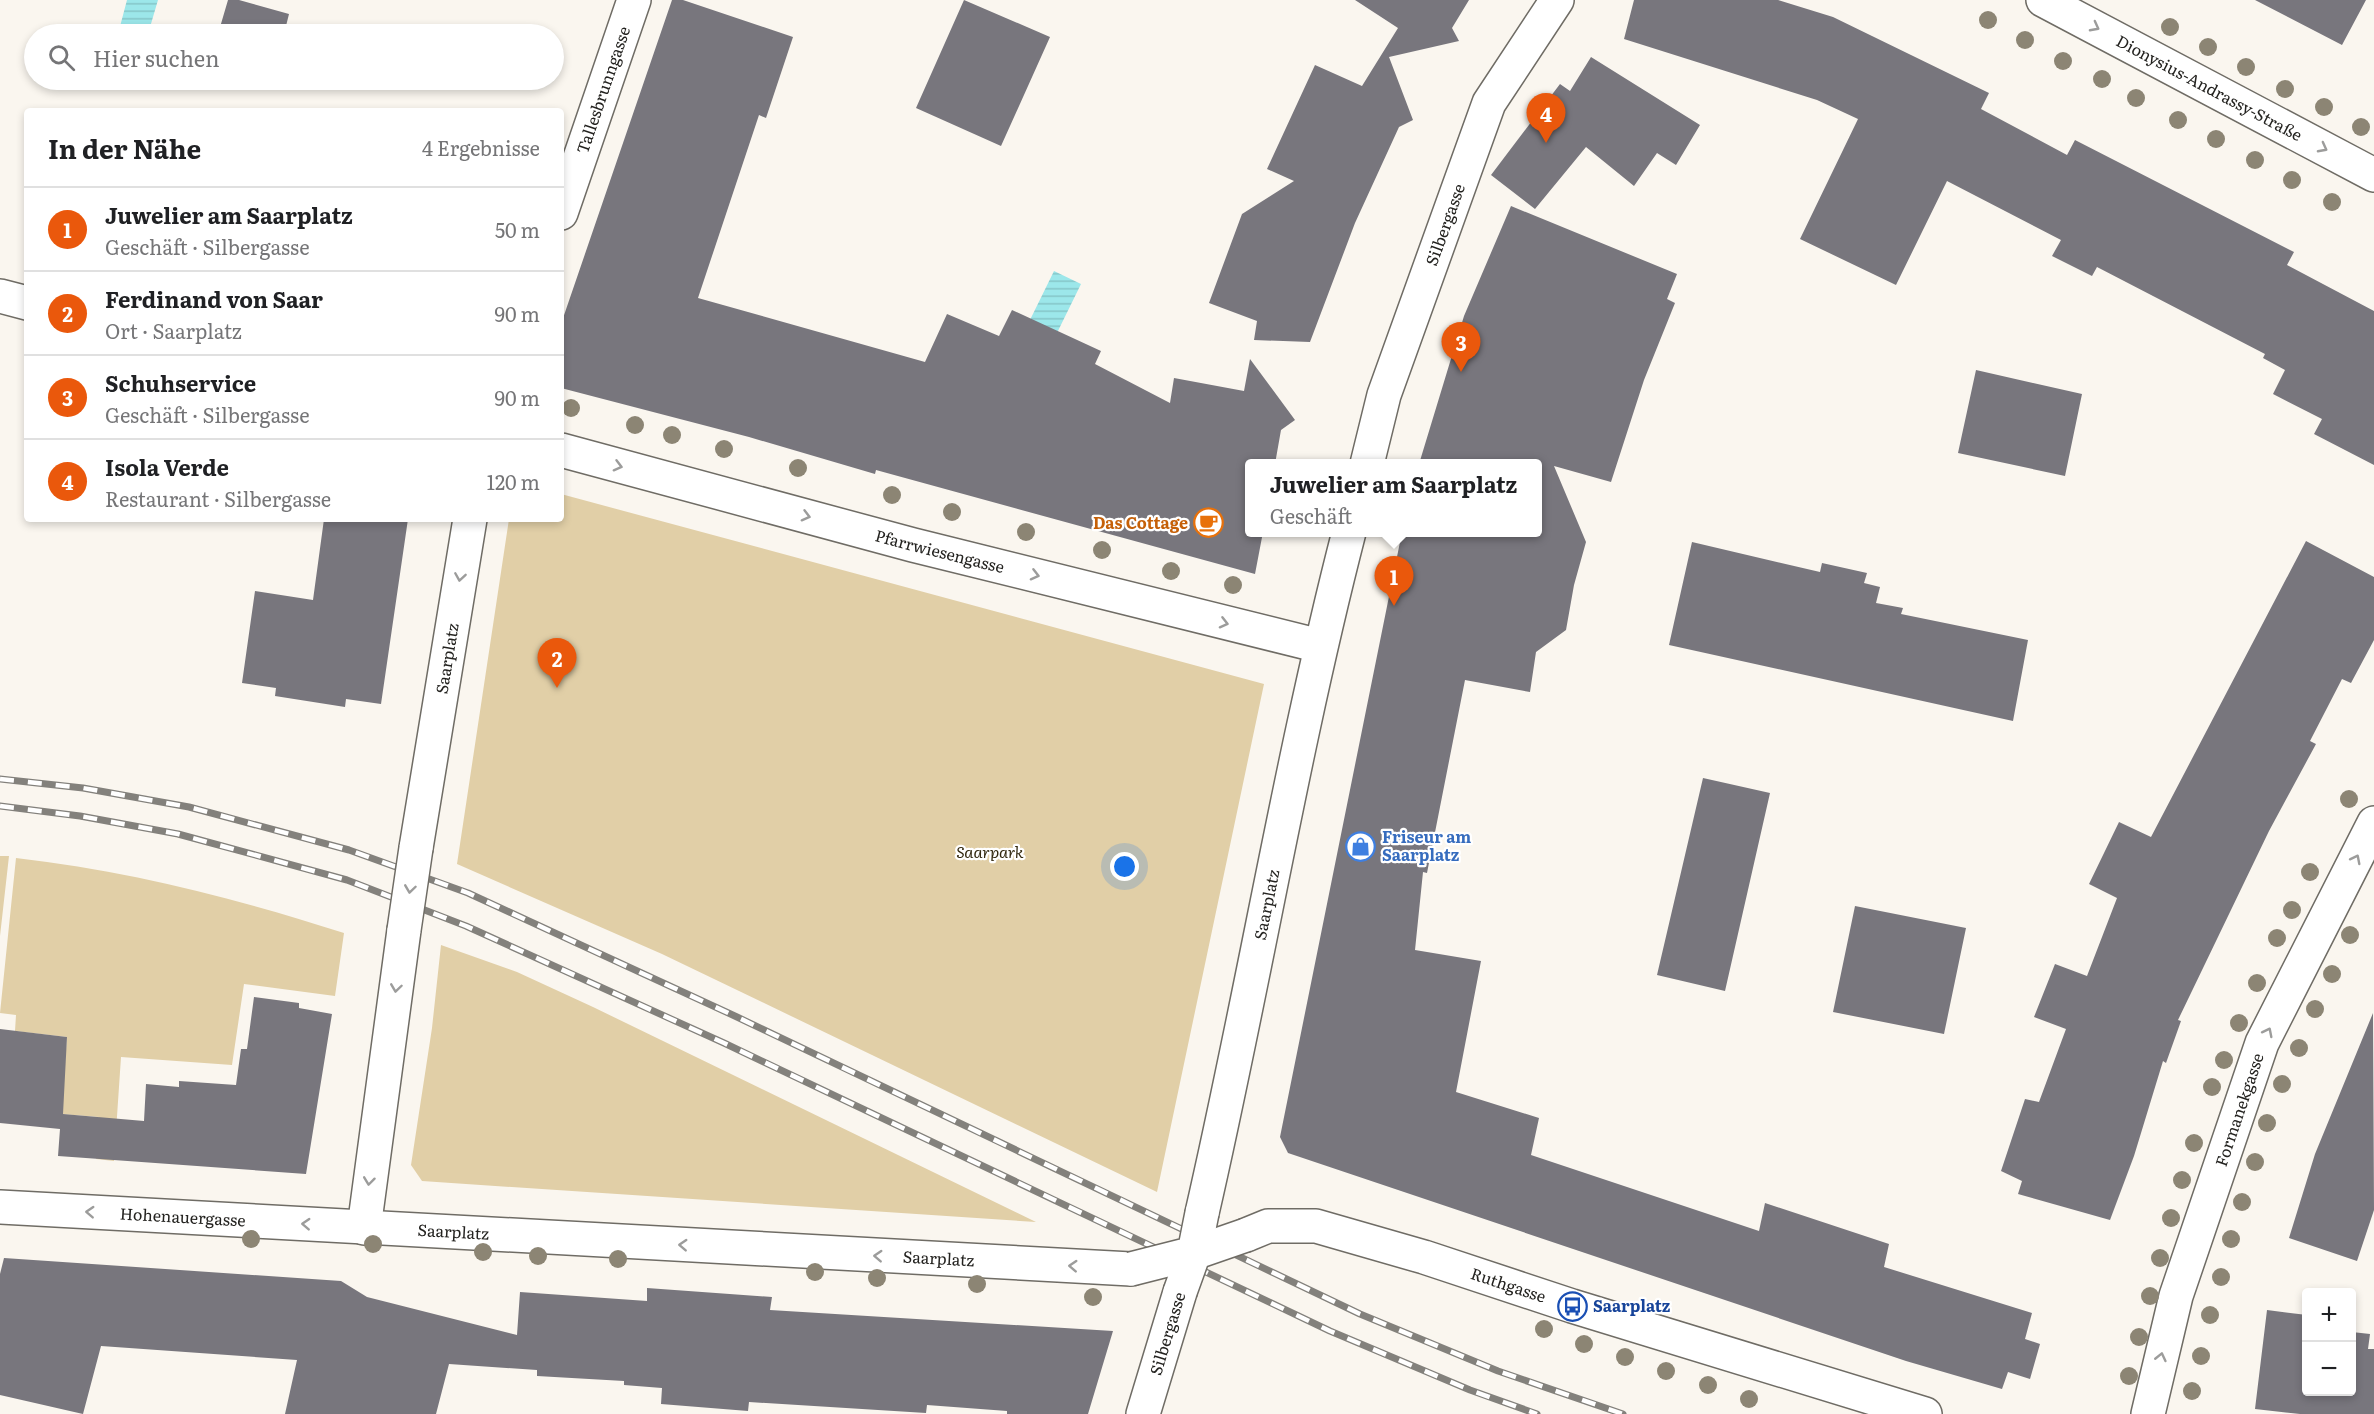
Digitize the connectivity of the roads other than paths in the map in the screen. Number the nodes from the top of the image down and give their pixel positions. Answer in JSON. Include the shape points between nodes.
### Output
{"nodes":[{"id":1,"x":634,"y":0,"type":"edge"},
{"id":2,"x":1557,"y":0,"type":"edge"},
{"id":3,"x":2043,"y":0,"type":"edge"},
{"id":4,"x":2374,"y":175,"type":"edge"},
{"id":5,"x":564,"y":204,"type":"edge"},
{"id":6,"x":0,"y":296,"type":"edge"},
{"id":7,"x":24,"y":302,"type":"edge"},
{"id":8,"x":564,"y":451,"type":"edge"},
{"id":9,"x":1368,"y":459,"type":"edge"},
{"id":10,"x":469,"y":522,"type":"edge"},
{"id":11,"x":1348,"y":537,"type":"edge"},
{"id":12,"x":1320,"y":646,"type":"junction"},
{"id":13,"x":2374,"y":823,"type":"edge"},
{"id":14,"x":0,"y":1207,"type":"edge"},
{"id":15,"x":364,"y":1228,"type":"junction"},
{"id":16,"x":1194,"y":1253,"type":"junction"},
{"id":17,"x":1143,"y":1414,"type":"edge"},
{"id":18,"x":1925,"y":1414,"type":"edge"},
{"id":19,"x":2148,"y":1414,"type":"edge"}],
"edges":[{"from":1,"to":5,"type":"street","name":"Tallesbrunngasse"},
{"from":2,"to":9,"type":"street","name":"Silbergasse","via":[[1489,103],[1384,395]]},
{"from":3,"to":4,"type":"street","name":"Dionysius-Andrassy-Straße","one_way":true},
{"from":6,"to":7,"type":"street"},
{"from":8,"to":12,"type":"street","name":"Pfarrwiesengasse","one_way":true,"via":[[925,548]]},
{"from":10,"to":15,"type":"street","name":"Saarplatz","one_way":true,"bridge":true,"via":[[423,798]]},
{"from":11,"to":12,"type":"street"},
{"from":12,"to":16,"type":"street","name":"Saarplatz","bridge":true},
{"from":19,"to":13,"type":"street","name":"Formanekgasse","one_way":true,"via":[[2176,1296],[2262,1043]]},
{"from":15,"to":14,"type":"street","name":"Hohenauergasse","one_way":true},
{"from":16,"to":15,"type":"street","name":"Saarplatz","one_way":true,"bridge":true,"via":[[1131,1269]]},
{"from":16,"to":17,"type":"street","name":"Silbergasse","bridge":true},
{"from":16,"to":18,"type":"street","name":"Ruthgasse","bridge":true,"via":[[1268,1226],[1316,1226]]}]}
